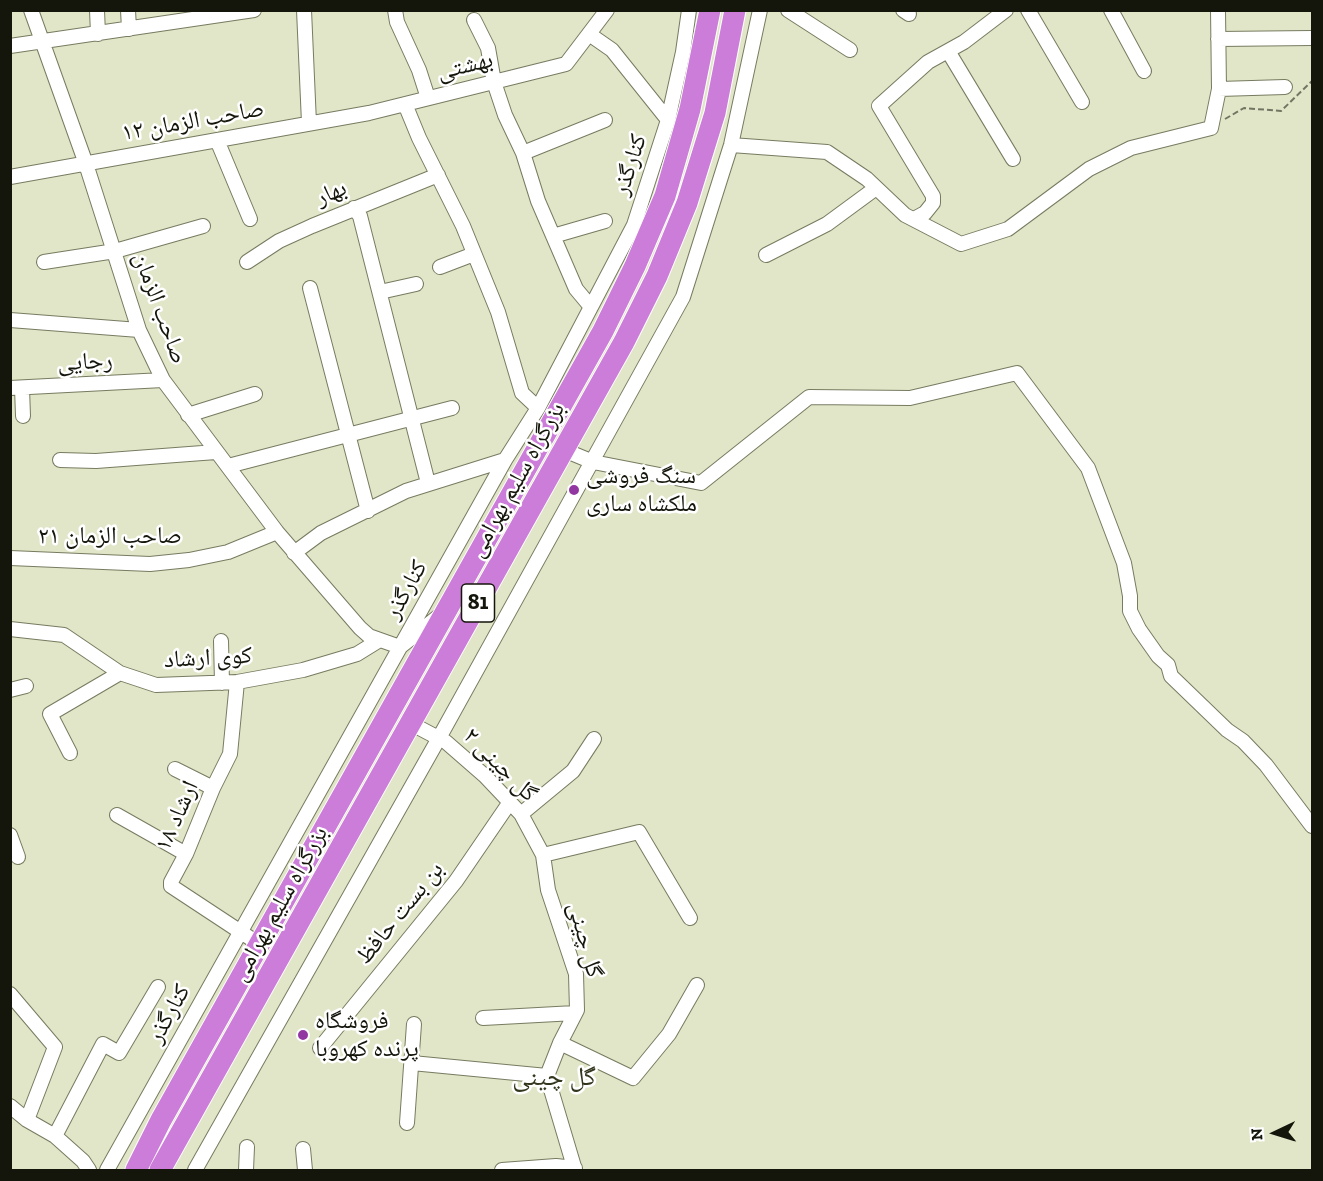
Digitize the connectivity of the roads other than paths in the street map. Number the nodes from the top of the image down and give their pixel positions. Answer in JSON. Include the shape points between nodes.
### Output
{"nodes":[{"id":1,"x":31,"y":10,"type":"edge"},
{"id":2,"x":97,"y":10,"type":"edge"},
{"id":3,"x":128,"y":10,"type":"edge"},
{"id":4,"x":254,"y":10,"type":"edge"},
{"id":5,"x":304,"y":10,"type":"edge"},
{"id":6,"x":395,"y":10,"type":"edge"},
{"id":7,"x":607,"y":10,"type":"edge"},
{"id":8,"x":689,"y":10,"type":"edge"},
{"id":9,"x":710,"y":10,"type":"edge"},
{"id":10,"x":735,"y":10,"type":"edge"},
{"id":11,"x":760,"y":10,"type":"edge"},
{"id":12,"x":788,"y":10,"type":"edge"},
{"id":13,"x":1006,"y":10,"type":"edge"},
{"id":14,"x":1028,"y":10,"type":"edge"},
{"id":15,"x":1111,"y":10,"type":"edge"},
{"id":16,"x":1218,"y":10,"type":"edge"},
{"id":17,"x":218,"y":13,"type":"edge"},
{"id":18,"x":474,"y":20,"type":"dead end"},
{"id":19,"x":129,"y":29,"type":"junction"},
{"id":20,"x":98,"y":34,"type":"junction"},
{"id":21,"x":589,"y":34,"type":"junction"},
{"id":22,"x":1312,"y":38,"type":"edge"},
{"id":23,"x":1218,"y":39,"type":"junction"},
{"id":24,"x":44,"y":41,"type":"junction"},
{"id":25,"x":10,"y":46,"type":"edge"},
{"id":26,"x":850,"y":50,"type":"dead end"},
{"id":27,"x":948,"y":51,"type":"junction"},
{"id":28,"x":1144,"y":71,"type":"dead end"},
{"id":29,"x":494,"y":82,"type":"junction"},
{"id":30,"x":1286,"y":87,"type":"dead end"},
{"id":31,"x":1219,"y":89,"type":"junction"},
{"id":32,"x":428,"y":98,"type":"junction"},
{"id":33,"x":1082,"y":102,"type":"dead end"},
{"id":34,"x":405,"y":104,"type":"junction"},
{"id":35,"x":605,"y":120,"type":"dead end"},
{"id":36,"x":668,"y":120,"type":"junction"},
{"id":37,"x":309,"y":123,"type":"junction"},
{"id":38,"x":217,"y":140,"type":"junction"},
{"id":39,"x":731,"y":145,"type":"junction"},
{"id":40,"x":523,"y":153,"type":"junction"},
{"id":41,"x":1013,"y":159,"type":"dead end"},
{"id":42,"x":86,"y":164,"type":"junction"},
{"id":43,"x":438,"y":176,"type":"junction"},
{"id":44,"x":10,"y":177,"type":"edge"},
{"id":45,"x":876,"y":188,"type":"junction"},
{"id":46,"x":354,"y":208,"type":"junction"},
{"id":47,"x":250,"y":219,"type":"dead end"},
{"id":48,"x":914,"y":219,"type":"junction"},
{"id":49,"x":605,"y":221,"type":"dead end"},
{"id":50,"x":203,"y":226,"type":"dead end"},
{"id":51,"x":553,"y":236,"type":"junction"},
{"id":52,"x":115,"y":251,"type":"junction"},
{"id":53,"x":474,"y":254,"type":"junction"},
{"id":54,"x":766,"y":255,"type":"dead end"},
{"id":55,"x":44,"y":262,"type":"dead end"},
{"id":56,"x":247,"y":262,"type":"dead end"},
{"id":57,"x":440,"y":267,"type":"dead end"},
{"id":58,"x":416,"y":284,"type":"dead end"},
{"id":59,"x":310,"y":288,"type":"dead end"},
{"id":60,"x":380,"y":292,"type":"junction"},
{"id":61,"x":591,"y":307,"type":"junction"},
{"id":62,"x":10,"y":320,"type":"edge"},
{"id":63,"x":139,"y":330,"type":"junction"},
{"id":64,"x":163,"y":380,"type":"junction"},
{"id":65,"x":16,"y":388,"type":"edge"},
{"id":66,"x":255,"y":394,"type":"dead end"},
{"id":67,"x":452,"y":408,"type":"dead end"},
{"id":68,"x":538,"y":408,"type":"junction"},
{"id":69,"x":188,"y":415,"type":"junction"},
{"id":70,"x":23,"y":416,"type":"dead end"},
{"id":71,"x":413,"y":417,"type":"junction"},
{"id":72,"x":348,"y":435,"type":"junction"},
{"id":73,"x":564,"y":450,"type":"junction"},
{"id":74,"x":216,"y":452,"type":"junction"},
{"id":75,"x":60,"y":460,"type":"dead end"},
{"id":76,"x":505,"y":460,"type":"junction"},
{"id":77,"x":592,"y":462,"type":"junction"},
{"id":78,"x":228,"y":466,"type":"junction"},
{"id":79,"x":428,"y":483,"type":"junction"},
{"id":80,"x":368,"y":511,"type":"junction"},
{"id":81,"x":277,"y":532,"type":"junction"},
{"id":82,"x":294,"y":553,"type":"junction"},
{"id":83,"x":10,"y":558,"type":"edge"},
{"id":84,"x":446,"y":611,"type":"junction"},
{"id":85,"x":10,"y":629,"type":"edge"},
{"id":86,"x":221,"y":641,"type":"dead end"},
{"id":87,"x":378,"y":641,"type":"junction"},
{"id":88,"x":400,"y":647,"type":"junction"},
{"id":89,"x":120,"y":673,"type":"junction"},
{"id":90,"x":237,"y":682,"type":"junction"},
{"id":91,"x":222,"y":683,"type":"junction"},
{"id":92,"x":26,"y":686,"type":"dead end"},
{"id":93,"x":10,"y":690,"type":"edge"},
{"id":94,"x":362,"y":716,"type":"junction"},
{"id":95,"x":410,"y":723,"type":"junction"},
{"id":96,"x":439,"y":738,"type":"junction"},
{"id":97,"x":594,"y":739,"type":"dead end"},
{"id":98,"x":70,"y":753,"type":"dead end"},
{"id":99,"x":365,"y":755,"type":"junction"},
{"id":100,"x":175,"y":770,"type":"dead end"},
{"id":101,"x":213,"y":788,"type":"junction"},
{"id":102,"x":510,"y":802,"type":"junction"},
{"id":103,"x":521,"y":814,"type":"junction"},
{"id":104,"x":117,"y":815,"type":"dead end"},
{"id":105,"x":1312,"y":826,"type":"edge"},
{"id":106,"x":10,"y":835,"type":"edge"},
{"id":107,"x":186,"y":854,"type":"junction"},
{"id":108,"x":543,"y":855,"type":"junction"},
{"id":109,"x":18,"y":857,"type":"dead end"},
{"id":110,"x":690,"y":918,"type":"dead end"},
{"id":111,"x":240,"y":933,"type":"junction"},
{"id":112,"x":259,"y":944,"type":"junction"},
{"id":113,"x":697,"y":985,"type":"dead end"},
{"id":114,"x":159,"y":987,"type":"dead end"},
{"id":115,"x":10,"y":994,"type":"edge"},
{"id":116,"x":575,"y":1013,"type":"junction"},
{"id":117,"x":483,"y":1018,"type":"dead end"},
{"id":118,"x":414,"y":1024,"type":"dead end"},
{"id":119,"x":560,"y":1043,"type":"junction"},
{"id":120,"x":320,"y":1048,"type":"dead end"},
{"id":121,"x":412,"y":1063,"type":"junction"},
{"id":122,"x":547,"y":1076,"type":"junction"},
{"id":123,"x":143,"y":1105,"type":"junction"},
{"id":124,"x":10,"y":1107,"type":"edge"},
{"id":125,"x":27,"y":1120,"type":"junction"},
{"id":126,"x":161,"y":1120,"type":"junction"},
{"id":127,"x":407,"y":1124,"type":"dead end"},
{"id":128,"x":55,"y":1136,"type":"junction"},
{"id":129,"x":247,"y":1147,"type":"dead end"},
{"id":130,"x":303,"y":1149,"type":"dead end"},
{"id":131,"x":575,"y":1169,"type":"edge"},
{"id":132,"x":89,"y":1170,"type":"edge"},
{"id":133,"x":107,"y":1170,"type":"edge"},
{"id":134,"x":136,"y":1170,"type":"edge"},
{"id":135,"x":160,"y":1170,"type":"edge"},
{"id":136,"x":195,"y":1170,"type":"edge"},
{"id":137,"x":246,"y":1170,"type":"edge"},
{"id":138,"x":305,"y":1170,"type":"edge"},
{"id":139,"x":502,"y":1170,"type":"edge"}],
"edges":[{"from":1,"to":24,"type":"street","name":"صاحب الزمان"},
{"from":2,"to":20,"type":"street"},
{"from":3,"to":19,"type":"street"},
{"from":4,"to":17,"type":"street"},
{"from":5,"to":37,"type":"street"},
{"from":6,"to":32,"type":"street"},
{"from":7,"to":21,"type":"street","name":"بهشتی"},
{"from":8,"to":36,"type":"street","name":"کنارگذر"},
{"from":9,"to":84,"type":"highway","name":"بزرگراه سلیم بهرامی","number":"81","via":[[690,109],[665,196],[636,266]]},
{"from":10,"to":73,"type":"highway","name":"بزرگراه سلیم بهرامی","number":"81","via":[[715,113],[687,203],[657,276]]},
{"from":11,"to":39,"type":"street"},
{"from":12,"to":26,"type":"street"},
{"from":13,"to":27,"type":"street"},
{"from":14,"to":33,"type":"street"},
{"from":15,"to":28,"type":"street"},
{"from":16,"to":23,"type":"street"},
{"from":17,"to":19,"type":"street"},
{"from":18,"to":29,"type":"street","via":[[488,48]]},
{"from":19,"to":20,"type":"street"},
{"from":20,"to":24,"type":"street"},
{"from":21,"to":29,"type":"street","name":"بهشتی","via":[[566,64]]},
{"from":21,"to":36,"type":"street","via":[[612,50]]},
{"from":22,"to":23,"type":"street"},
{"from":23,"to":31,"type":"street"},
{"from":24,"to":25,"type":"street"},
{"from":24,"to":42,"type":"street","name":"صاحب الزمان"},
{"from":27,"to":41,"type":"street"},
{"from":27,"to":48,"type":"street","via":[[928,62],[879,106],[933,196],[925,213]]},
{"from":29,"to":32,"type":"street","name":"بهشتی"},
{"from":29,"to":40,"type":"street"},
{"from":30,"to":31,"type":"street"},
{"from":31,"to":48,"type":"street","via":[[1211,128],[1131,148],[1089,169],[1008,229],[962,244]]},
{"from":32,"to":34,"type":"street","name":"بهشتی"},
{"from":34,"to":37,"type":"street","name":"بهشتی"},
{"from":34,"to":43,"type":"street"},
{"from":35,"to":40,"type":"street"},
{"from":36,"to":61,"type":"street","name":"کنارگذر","via":[[634,225]]},
{"from":37,"to":38,"type":"street","name":"صاحب الزمان ۱۲"},
{"from":38,"to":42,"type":"street","name":"صاحب الزمان ۱۲"},
{"from":38,"to":47,"type":"street"},
{"from":39,"to":45,"type":"street","via":[[827,152]]},
{"from":39,"to":77,"type":"street","via":[[684,297]]},
{"from":40,"to":51,"type":"street"},
{"from":42,"to":44,"type":"street","name":"صاحب الزمان ۱۲"},
{"from":42,"to":52,"type":"street","name":"صاحب الزمان"},
{"from":43,"to":46,"type":"street","name":"بهار"},
{"from":43,"to":53,"type":"street"},
{"from":45,"to":48,"type":"street"},
{"from":45,"to":54,"type":"street","via":[[827,224]]},
{"from":46,"to":56,"type":"street","name":"بهار","via":[[279,242]]},
{"from":46,"to":60,"type":"street","via":[[360,216]]},
{"from":49,"to":51,"type":"street"},
{"from":50,"to":52,"type":"street"},
{"from":51,"to":61,"type":"street","via":[[576,289]]},
{"from":52,"to":55,"type":"street"},
{"from":52,"to":63,"type":"street","name":"صاحب الزمان"},
{"from":53,"to":57,"type":"street"},
{"from":53,"to":68,"type":"street","via":[[498,312],[522,393]]},
{"from":58,"to":60,"type":"street"},
{"from":59,"to":72,"type":"street"},
{"from":60,"to":71,"type":"street"},
{"from":61,"to":68,"type":"street","name":"کنارگذر"},
{"from":62,"to":63,"type":"street"},
{"from":63,"to":64,"type":"street","name":"صاحب الزمان"},
{"from":64,"to":65,"type":"street","name":"رجایی"},
{"from":64,"to":69,"type":"street","name":"صاحب الزمان"},
{"from":65,"to":70,"type":"street"},
{"from":66,"to":69,"type":"street"},
{"from":67,"to":71,"type":"street"},
{"from":68,"to":76,"type":"street","name":"کنارگذر"},
{"from":69,"to":74,"type":"street","name":"صاحب الزمان"},
{"from":71,"to":72,"type":"street"},
{"from":71,"to":79,"type":"street"},
{"from":72,"to":78,"type":"street"},
{"from":72,"to":80,"type":"street"},
{"from":73,"to":77,"type":"street"},
{"from":73,"to":95,"type":"highway","name":"بزرگراه سلیم بهرامی","number":"81"},
{"from":74,"to":75,"type":"street"},
{"from":74,"to":78,"type":"street","name":"صاحب الزمان"},
{"from":76,"to":79,"type":"street"},
{"from":76,"to":88,"type":"street","name":"کنارگذر"},
{"from":77,"to":96,"type":"street"},
{"from":77,"to":105,"type":"street","via":[[701,483],[809,397],[910,398],[1017,373],[1088,468],[1124,563],[1130,611],[1139,629],[1168,664],[1171,676],[1266,765]]},
{"from":78,"to":81,"type":"street","name":"صاحب الزمان"},
{"from":79,"to":80,"type":"street"},
{"from":80,"to":82,"type":"street","via":[[321,533]]},
{"from":81,"to":82,"type":"street","name":"صاحب الزمان"},
{"from":81,"to":83,"type":"street","name":"صاحب الزمان ۲۱","via":[[228,552],[160,563]]},
{"from":82,"to":87,"type":"street","name":"صاحب الزمان","via":[[360,628]]},
{"from":84,"to":88,"type":"street"},
{"from":84,"to":99,"type":"highway","name":"بزرگراه سلیم بهرامی","number":"81"},
{"from":85,"to":89,"type":"street","name":"کوی ارشاد","via":[[64,635]]},
{"from":86,"to":91,"type":"street"},
{"from":87,"to":88,"type":"street","name":"صاحب الزمان"},
{"from":87,"to":90,"type":"street","name":"کوی ارشاد","via":[[334,662]]},
{"from":88,"to":94,"type":"street","name":"کنارگذر"},
{"from":89,"to":91,"type":"street","name":"کوی ارشاد","via":[[156,685]]},
{"from":89,"to":98,"type":"street","via":[[50,714]]},
{"from":90,"to":91,"type":"street","name":"کوی ارشاد"},
{"from":90,"to":101,"type":"street","name":"ارشاد ۱۸","via":[[230,754]]},
{"from":92,"to":93,"type":"street"},
{"from":94,"to":99,"type":"street"},
{"from":94,"to":111,"type":"street","name":"کنارگذر"},
{"from":95,"to":96,"type":"street","name":"گل چینی ۲"},
{"from":95,"to":135,"type":"highway","name":"بزرگراه سلیم بهرامی","number":"81"},
{"from":96,"to":102,"type":"street","name":"گل چینی ۲"},
{"from":96,"to":136,"type":"street"},
{"from":97,"to":103,"type":"street","via":[[573,771]]},
{"from":99,"to":112,"type":"highway","name":"بزرگراه سلیم بهرامی","number":"81"},
{"from":100,"to":101,"type":"street"},
{"from":101,"to":107,"type":"street","name":"ارشاد ۱۸"},
{"from":102,"to":103,"type":"street","name":"گل چینی ۲"},
{"from":102,"to":120,"type":"street","name":"بن بست حافظ","via":[[456,881]]},
{"from":103,"to":108,"type":"street","name":"گل چینی ۲"},
{"from":104,"to":107,"type":"street"},
{"from":106,"to":109,"type":"street"},
{"from":107,"to":111,"type":"street","name":"ارشاد ۱۸","via":[[171,886]]},
{"from":108,"to":110,"type":"street","via":[[639,832]]},
{"from":108,"to":116,"type":"street","name":"گل چینی","via":[[548,890],[576,974]]},
{"from":111,"to":112,"type":"street"},
{"from":111,"to":123,"type":"street","name":"کنارگذر"},
{"from":112,"to":126,"type":"highway","name":"بزرگراه سلیم بهرامی","number":"81"},
{"from":113,"to":119,"type":"street","via":[[669,1034],[633,1078]]},
{"from":114,"to":128,"type":"street","via":[[119,1053],[103,1044]]},
{"from":115,"to":125,"type":"street","via":[[56,1047]]},
{"from":116,"to":117,"type":"street"},
{"from":116,"to":119,"type":"street","name":"گل چینی"},
{"from":118,"to":121,"type":"street"},
{"from":119,"to":122,"type":"street","name":"گل چینی"},
{"from":121,"to":122,"type":"street"},
{"from":121,"to":127,"type":"street"},
{"from":122,"to":131,"type":"street"},
{"from":123,"to":126,"type":"street"},
{"from":123,"to":133,"type":"street","name":"کنارگذر"},
{"from":124,"to":125,"type":"street"},
{"from":125,"to":128,"type":"street"},
{"from":126,"to":134,"type":"highway","name":"بزرگراه سلیم بهرامی","number":"81"},
{"from":128,"to":132,"type":"street"},
{"from":129,"to":137,"type":"street"},
{"from":130,"to":138,"type":"street"},
{"from":131,"to":139,"type":"street","via":[[556,1166]]}]}
